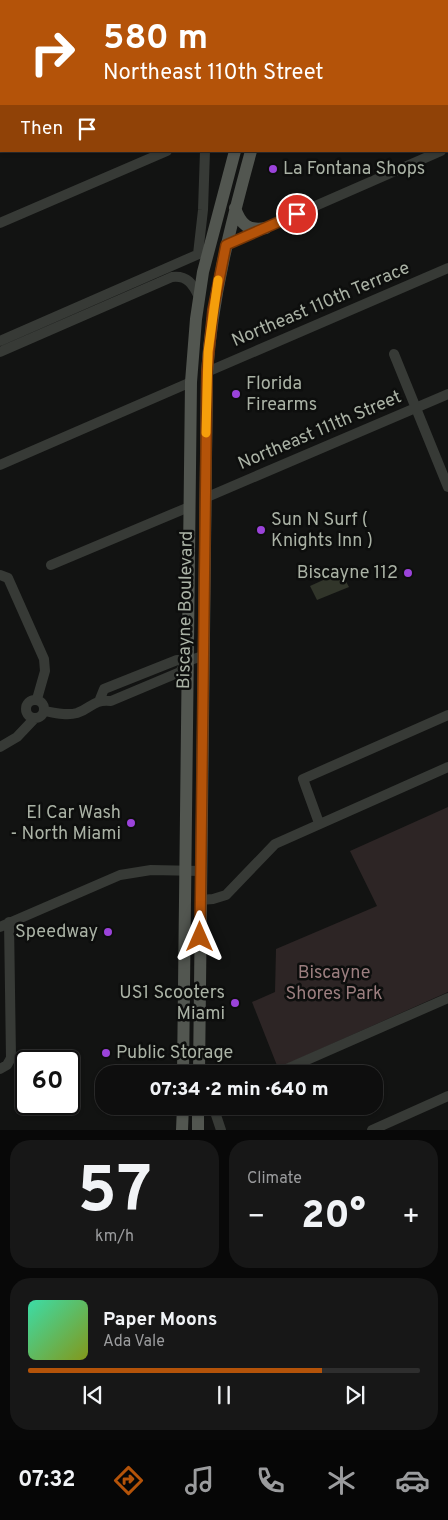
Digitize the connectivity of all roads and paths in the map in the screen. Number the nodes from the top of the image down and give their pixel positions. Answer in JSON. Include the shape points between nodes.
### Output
{"nodes":[{"id":1,"x":165,"y":152,"type":"edge"},
{"id":2,"x":205,"y":152,"type":"edge"},
{"id":3,"x":235,"y":152,"type":"edge"},
{"id":4,"x":251,"y":152,"type":"edge"},
{"id":5,"x":439,"y":152,"type":"edge"},
{"id":6,"x":236,"y":208,"type":"junction"},
{"id":7,"x":0,"y":223,"type":"edge"},
{"id":8,"x":266,"y":228,"type":"junction"},
{"id":9,"x":226,"y":245,"type":"junction"},
{"id":10,"x":203,"y":252,"type":"junction"},
{"id":11,"x":448,"y":268,"type":"edge"},
{"id":12,"x":199,"y":296,"type":"junction"},
{"id":13,"x":0,"y":341,"type":"edge"},
{"id":14,"x":0,"y":352,"type":"edge"},
{"id":15,"x":394,"y":354,"type":"dead end"},
{"id":16,"x":207,"y":372,"type":"junction"},
{"id":17,"x":190,"y":382,"type":"junction"},
{"id":18,"x":448,"y":394,"type":"edge"},
{"id":19,"x":417,"y":407,"type":"junction"},
{"id":20,"x":0,"y":466,"type":"edge"},
{"id":21,"x":448,"y":487,"type":"edge"},
{"id":22,"x":204,"y":498,"type":"junction"},
{"id":23,"x":190,"y":507,"type":"junction"},
{"id":24,"x":51,"y":564,"type":"dead end"},
{"id":25,"x":0,"y":576,"type":"edge"},
{"id":26,"x":203,"y":656,"type":"junction"},
{"id":27,"x":187,"y":661,"type":"junction"},
{"id":28,"x":125,"y":681,"type":"junction"},
{"id":29,"x":129,"y":693,"type":"junction"},
{"id":30,"x":37,"y":699,"type":"junction"},
{"id":31,"x":100,"y":700,"type":"junction"},
{"id":32,"x":44,"y":711,"type":"junction"},
{"id":33,"x":448,"y":715,"type":"edge"},
{"id":34,"x":35,"y":718,"type":"junction"},
{"id":35,"x":0,"y":747,"type":"edge"},
{"id":36,"x":448,"y":767,"type":"edge"},
{"id":37,"x":319,"y":823,"type":"junction"},
{"id":38,"x":185,"y":871,"type":"junction"},
{"id":39,"x":201,"y":871,"type":"junction"},
{"id":40,"x":200,"y":900,"type":"junction"},
{"id":41,"x":5,"y":924,"type":"edge"},
{"id":42,"x":448,"y":998,"type":"edge"},
{"id":43,"x":183,"y":1065,"type":"edge"},
{"id":44,"x":199,"y":1065,"type":"edge"},
{"id":45,"x":295,"y":1065,"type":"edge"},
{"id":46,"x":4,"y":1067,"type":"edge"},
{"id":47,"x":448,"y":1096,"type":"edge"},
{"id":48,"x":182,"y":1115,"type":"edge"},
{"id":49,"x":198,"y":1115,"type":"edge"},
{"id":50,"x":217,"y":1115,"type":"edge"},
{"id":51,"x":182,"y":1130,"type":"edge"},
{"id":52,"x":198,"y":1130,"type":"edge"},
{"id":53,"x":221,"y":1130,"type":"edge"},
{"id":54,"x":372,"y":1130,"type":"edge"}],
"edges":[{"from":1,"to":7,"type":"street"},
{"from":2,"to":10,"type":"street"},
{"from":3,"to":10,"type":"main road","name":"Biscayne Boulevard"},
{"from":4,"to":6,"type":"main road","name":"Biscayne Boulevard"},
{"from":5,"to":8,"type":"street"},
{"from":6,"to":8,"type":"main road","via":[[247,227],[255,230]]},
{"from":6,"to":9,"type":"main road","name":"Biscayne Boulevard"},
{"from":8,"to":9,"type":"street"},
{"from":9,"to":16,"type":"main road","name":"Biscayne Boulevard","via":[[213,310]]},
{"from":10,"to":12,"type":"main road","name":"Biscayne Boulevard"},
{"from":10,"to":13,"type":"street"},
{"from":11,"to":16,"type":"street","name":"Northeast 110th Terrace"},
{"from":12,"to":14,"type":"street","via":[[186,279],[172,277]]},
{"from":12,"to":17,"type":"main road","name":"Biscayne Boulevard"},
{"from":15,"to":19,"type":"street"},
{"from":16,"to":22,"type":"main road","name":"Biscayne Boulevard"},
{"from":17,"to":20,"type":"street"},
{"from":17,"to":23,"type":"main road","name":"Biscayne Boulevard"},
{"from":18,"to":19,"type":"street","name":"Northeast 111th Street"},
{"from":19,"to":21,"type":"street"},
{"from":19,"to":22,"type":"street","name":"Northeast 111th Street"},
{"from":22,"to":26,"type":"main road","name":"Biscayne Boulevard"},
{"from":23,"to":24,"type":"street"},
{"from":23,"to":27,"type":"main road","name":"Biscayne Boulevard"},
{"from":25,"to":30,"type":"street","via":[[8,578],[44,659],[45,671]]},
{"from":26,"to":27,"type":"street"},
{"from":26,"to":39,"type":"main road","name":"Biscayne Boulevard"},
{"from":27,"to":28,"type":"street","via":[[178,660]]},
{"from":27,"to":29,"type":"street","via":[[180,672]]},
{"from":27,"to":38,"type":"main road","name":"Biscayne Boulevard"},
{"from":28,"to":29,"type":"street"},
{"from":28,"to":31,"type":"street","via":[[104,690]]},
{"from":29,"to":31,"type":"street","via":[[111,701]]},
{"from":30,"to":32,"type":"street","via":[[44,705]]},
{"from":30,"to":34,"type":"street","via":[[28,702],[26,708],[27,714]]},
{"from":31,"to":32,"type":"street","via":[[77,713]]},
{"from":32,"to":34,"type":"street"},
{"from":33,"to":37,"type":"street","via":[[303,779]]},
{"from":34,"to":35,"type":"street","via":[[17,737]]},
{"from":36,"to":37,"type":"street"},
{"from":37,"to":40,"type":"street","via":[[275,844],[226,895]]},
{"from":38,"to":39,"type":"street"},
{"from":38,"to":41,"type":"street","via":[[138,871],[120,875]]},
{"from":38,"to":43,"type":"main road","name":"Biscayne Boulevard"},
{"from":39,"to":40,"type":"main road","name":"Biscayne Boulevard"},
{"from":40,"to":44,"type":"main road","name":"Biscayne Boulevard"},
{"from":41,"to":46,"type":"street","via":[[11,1052]]},
{"from":42,"to":45,"type":"street"},
{"from":47,"to":54,"type":"street"},
{"from":48,"to":51,"type":"main road"},
{"from":49,"to":52,"type":"main road"},
{"from":50,"to":53,"type":"street"}]}
